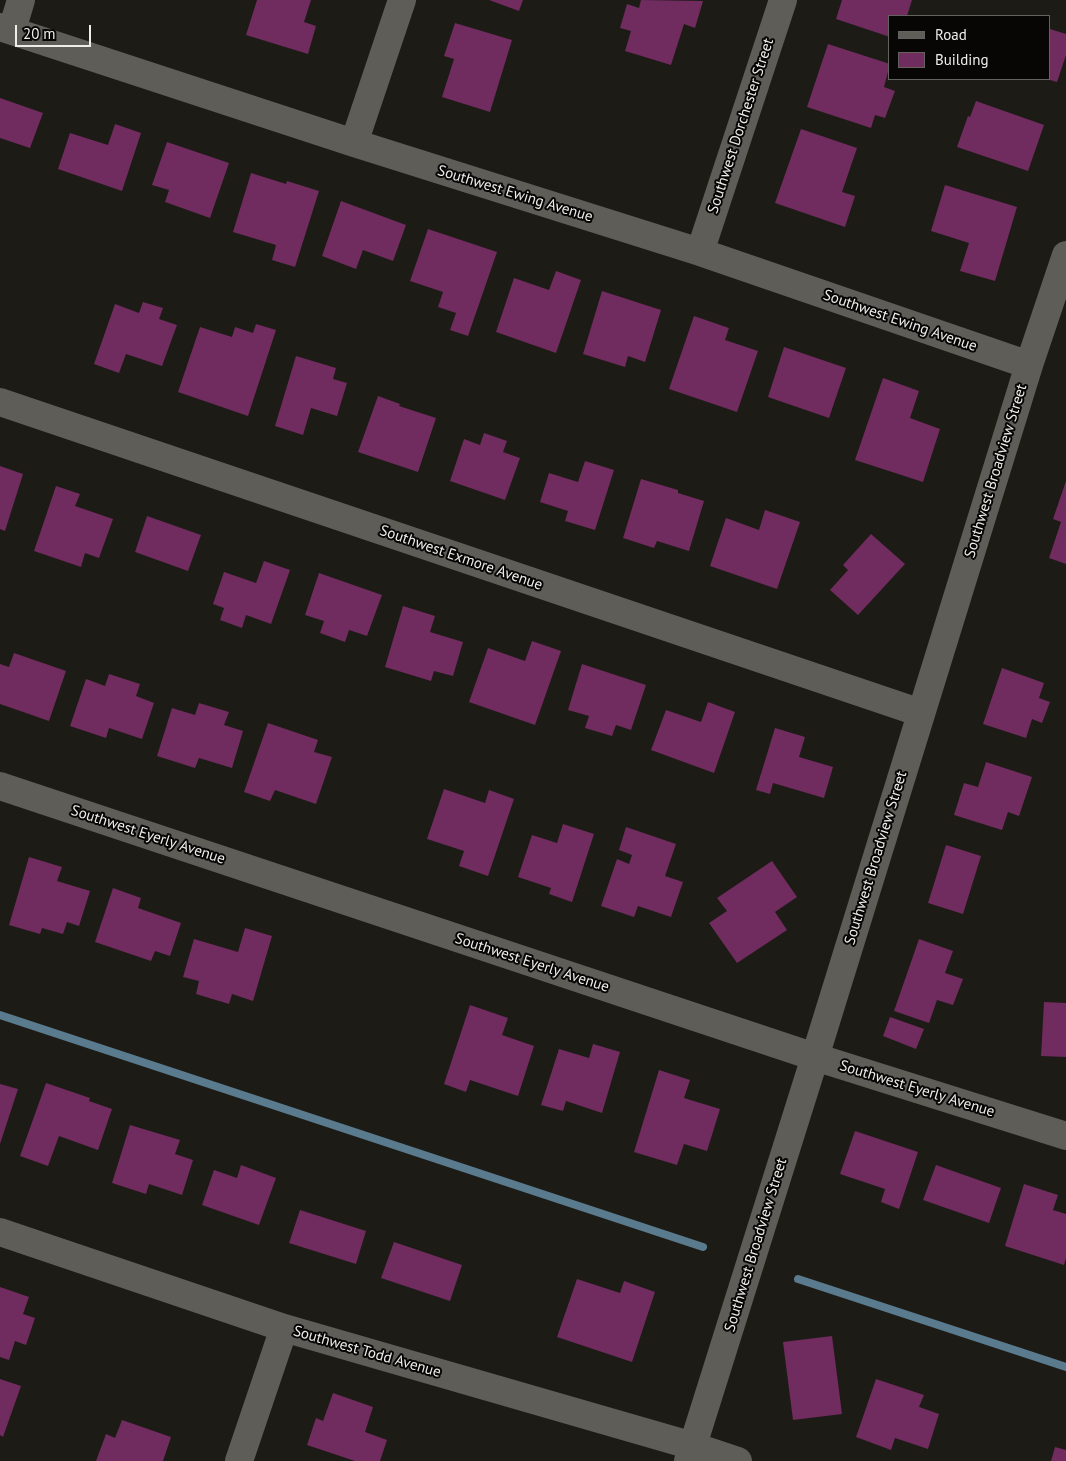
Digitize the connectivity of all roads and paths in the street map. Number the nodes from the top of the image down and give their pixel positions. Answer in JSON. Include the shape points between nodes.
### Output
{"nodes":[{"id":1,"x":21,"y":0,"type":"edge"},
{"id":2,"x":402,"y":0,"type":"edge"},
{"id":3,"x":783,"y":0,"type":"edge"},
{"id":4,"x":6,"y":28,"type":"edge"},
{"id":5,"x":354,"y":143,"type":"junction"},
{"id":6,"x":700,"y":252,"type":"junction"},
{"id":7,"x":1066,"y":255,"type":"edge"},
{"id":8,"x":1029,"y":365,"type":"junction"},
{"id":9,"x":0,"y":402,"type":"edge"},
{"id":10,"x":921,"y":713,"type":"junction"},
{"id":11,"x":0,"y":786,"type":"edge"},
{"id":12,"x":815,"y":1057,"type":"junction"},
{"id":13,"x":1066,"y":1136,"type":"edge"},
{"id":14,"x":0,"y":1232,"type":"edge"},
{"id":15,"x":284,"y":1328,"type":"junction"},
{"id":16,"x":690,"y":1454,"type":"edge"},
{"id":17,"x":240,"y":1461,"type":"edge"},
{"id":18,"x":738,"y":1461,"type":"edge"}],
"edges":[{"from":1,"to":4,"type":"street"},
{"from":2,"to":5,"type":"street"},
{"from":3,"to":6,"type":"street","name":"Southwest Dorchester Street"},
{"from":4,"to":5,"type":"street","name":"Southwest Ewing Avenue"},
{"from":5,"to":6,"type":"street","name":"Southwest Ewing Avenue"},
{"from":6,"to":8,"type":"street","name":"Southwest Ewing Avenue"},
{"from":7,"to":8,"type":"street","name":"Southwest Broadview Street"},
{"from":8,"to":10,"type":"street","name":"Southwest Broadview Street"},
{"from":9,"to":10,"type":"street","name":"Southwest Exmore Avenue"},
{"from":10,"to":12,"type":"street","name":"Southwest Broadview Street"},
{"from":11,"to":12,"type":"street","name":"Southwest Eyerly Avenue"},
{"from":12,"to":13,"type":"street","name":"Southwest Eyerly Avenue"},
{"from":12,"to":16,"type":"street","name":"Southwest Broadview Street"},
{"from":14,"to":15,"type":"street","name":"Southwest Todd Avenue"},
{"from":15,"to":16,"type":"street","name":"Southwest Todd Avenue"},
{"from":15,"to":17,"type":"street"},
{"from":16,"to":18,"type":"street","name":"Southwest Todd Avenue"}]}
